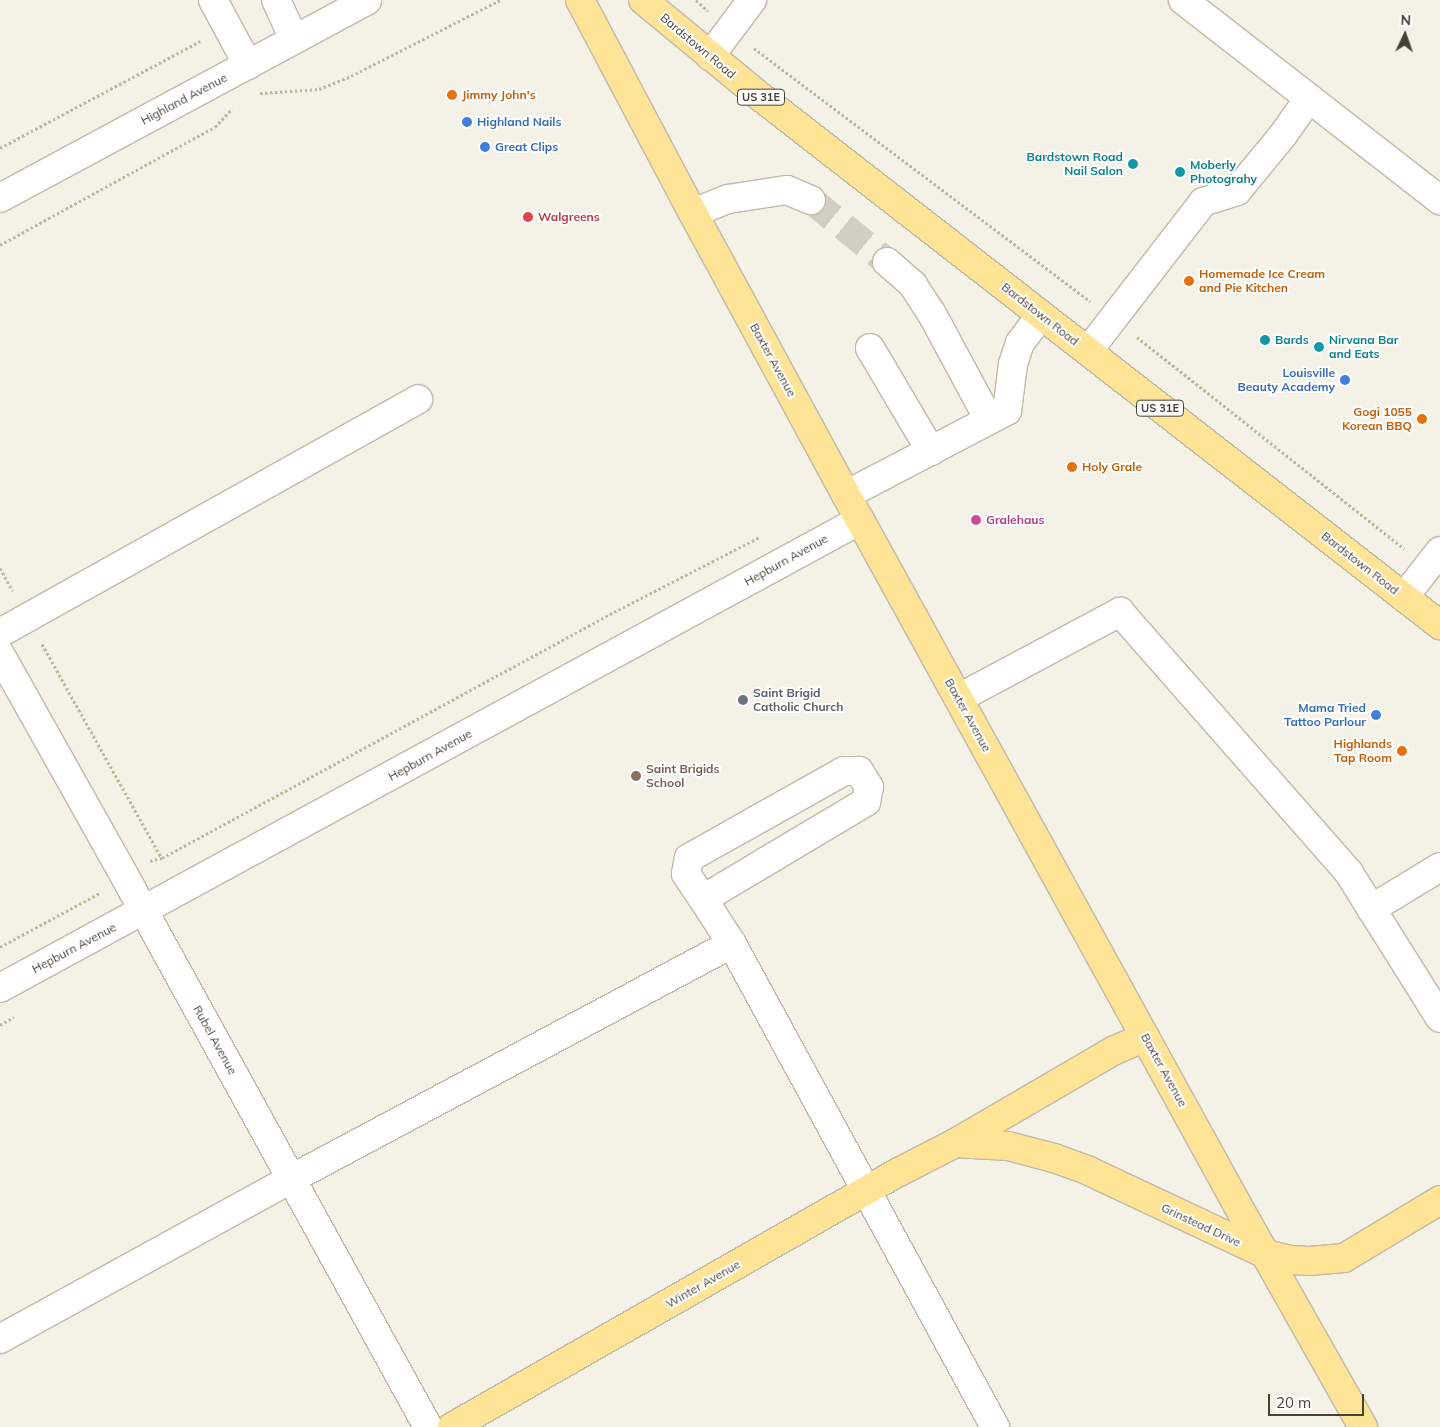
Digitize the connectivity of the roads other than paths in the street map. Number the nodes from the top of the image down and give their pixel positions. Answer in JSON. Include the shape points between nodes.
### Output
{"nodes":[{"id":1,"x":213,"y":0,"type":"edge"},
{"id":2,"x":276,"y":0,"type":"edge"},
{"id":3,"x":367,"y":0,"type":"edge"},
{"id":4,"x":580,"y":0,"type":"edge"},
{"id":5,"x":644,"y":0,"type":"edge"},
{"id":6,"x":752,"y":0,"type":"edge"},
{"id":7,"x":1183,"y":0,"type":"edge"},
{"id":8,"x":294,"y":39,"type":"junction"},
{"id":9,"x":710,"y":56,"type":"junction"},
{"id":10,"x":248,"y":65,"type":"junction"},
{"id":11,"x":1309,"y":98,"type":"junction"},
{"id":12,"x":0,"y":198,"type":"edge"},
{"id":13,"x":811,"y":200,"type":"tunnel mouth"},
{"id":14,"x":1440,"y":200,"type":"edge"},
{"id":15,"x":692,"y":213,"type":"junction"},
{"id":16,"x":887,"y":262,"type":"tunnel mouth"},
{"id":17,"x":1041,"y":315,"type":"junction"},
{"id":18,"x":870,"y":348,"type":"dead end"},
{"id":19,"x":1088,"y":351,"type":"junction"},
{"id":20,"x":418,"y":399,"type":"dead end"},
{"id":21,"x":989,"y":420,"type":"junction"},
{"id":22,"x":931,"y":451,"type":"junction"},
{"id":23,"x":846,"y":495,"type":"junction"},
{"id":24,"x":860,"y":520,"type":"junction"},
{"id":25,"x":1434,"y":559,"type":"edge"},
{"id":26,"x":1404,"y":597,"type":"junction"},
{"id":27,"x":1440,"y":625,"type":"edge"},
{"id":28,"x":0,"y":633,"type":"edge"},
{"id":29,"x":0,"y":654,"type":"edge"},
{"id":30,"x":958,"y":698,"type":"junction"},
{"id":31,"x":1440,"y":867,"type":"edge"},
{"id":32,"x":703,"y":899,"type":"junction"},
{"id":33,"x":1371,"y":909,"type":"junction"},
{"id":34,"x":143,"y":911,"type":"junction"},
{"id":35,"x":732,"y":944,"type":"junction"},
{"id":36,"x":0,"y":988,"type":"edge"},
{"id":37,"x":1440,"y":1018,"type":"edge"},
{"id":38,"x":1145,"y":1037,"type":"junction"},
{"id":39,"x":955,"y":1143,"type":"junction"},
{"id":40,"x":291,"y":1180,"type":"junction"},
{"id":41,"x":866,"y":1190,"type":"junction"},
{"id":42,"x":1440,"y":1200,"type":"edge"},
{"id":43,"x":1265,"y":1254,"type":"junction"},
{"id":44,"x":0,"y":1339,"type":"edge"},
{"id":45,"x":428,"y":1427,"type":"edge"},
{"id":46,"x":452,"y":1427,"type":"edge"},
{"id":47,"x":995,"y":1427,"type":"edge"},
{"id":48,"x":1364,"y":1427,"type":"edge"}],
"edges":[{"from":1,"to":10,"type":"street"},
{"from":2,"to":8,"type":"street"},
{"from":3,"to":8,"type":"street","name":"Highland Avenue"},
{"from":4,"to":15,"type":"main road","name":"Baxter Avenue"},
{"from":5,"to":9,"type":"main road","name":"Bardstown Road","number":"US 31E"},
{"from":6,"to":9,"type":"street"},
{"from":7,"to":11,"type":"street"},
{"from":8,"to":10,"type":"street","name":"Highland Avenue"},
{"from":9,"to":17,"type":"main road","name":"Bardstown Road","number":"US 31E"},
{"from":10,"to":12,"type":"street","name":"Highland Avenue"},
{"from":11,"to":14,"type":"street"},
{"from":11,"to":19,"type":"street","via":[[1237,191],[1203,202]]},
{"from":13,"to":15,"type":"street","via":[[787,190],[728,199]]},
{"from":15,"to":23,"type":"main road","name":"Baxter Avenue"},
{"from":16,"to":21,"type":"street","via":[[913,285],[932,314]]},
{"from":17,"to":19,"type":"main road","name":"Bardstown Road","number":"US 31E"},
{"from":17,"to":21,"type":"street","via":[[1020,343],[1015,357],[1007,411]]},
{"from":18,"to":22,"type":"street"},
{"from":19,"to":26,"type":"main road","name":"Bardstown Road","number":"US 31E"},
{"from":20,"to":28,"type":"street"},
{"from":21,"to":22,"type":"street"},
{"from":22,"to":23,"type":"street"},
{"from":23,"to":24,"type":"main road","name":"Baxter Avenue"},
{"from":24,"to":30,"type":"main road","name":"Baxter Avenue"},
{"from":24,"to":34,"type":"street","name":"Hepburn Avenue"},
{"from":25,"to":26,"type":"street"},
{"from":26,"to":27,"type":"main road","name":"Bardstown Road","number":"US 31E"},
{"from":29,"to":34,"type":"street","name":"Rubel Avenue"},
{"from":30,"to":33,"type":"street","via":[[1120,612],[1349,873]]},
{"from":30,"to":38,"type":"main road","name":"Baxter Avenue"},
{"from":31,"to":33,"type":"street"},
{"from":32,"to":32,"type":"street","via":[[686,874],[689,858],[844,772],[859,771],[869,787],[866,802]]},
{"from":32,"to":35,"type":"street"},
{"from":33,"to":37,"type":"street"},
{"from":34,"to":36,"type":"street","name":"Hepburn Avenue"},
{"from":34,"to":40,"type":"street","name":"Rubel Avenue"},
{"from":35,"to":40,"type":"street"},
{"from":35,"to":41,"type":"street"},
{"from":38,"to":39,"type":"main road","name":"Winter Avenue","via":[[1115,1050]]},
{"from":38,"to":43,"type":"main road","name":"Baxter Avenue"},
{"from":39,"to":41,"type":"main road","name":"Winter Avenue"},
{"from":39,"to":43,"type":"main road","name":"Grinstead Drive","via":[[1008,1146],[1075,1165]]},
{"from":40,"to":44,"type":"street"},
{"from":40,"to":45,"type":"street","name":"Rubel Avenue"},
{"from":41,"to":46,"type":"main road","name":"Winter Avenue"},
{"from":41,"to":47,"type":"street"},
{"from":42,"to":43,"type":"main road","name":"Grinstead Drive","via":[[1344,1258],[1309,1261]]},
{"from":43,"to":48,"type":"main road","name":"Baxter Avenue"}]}
